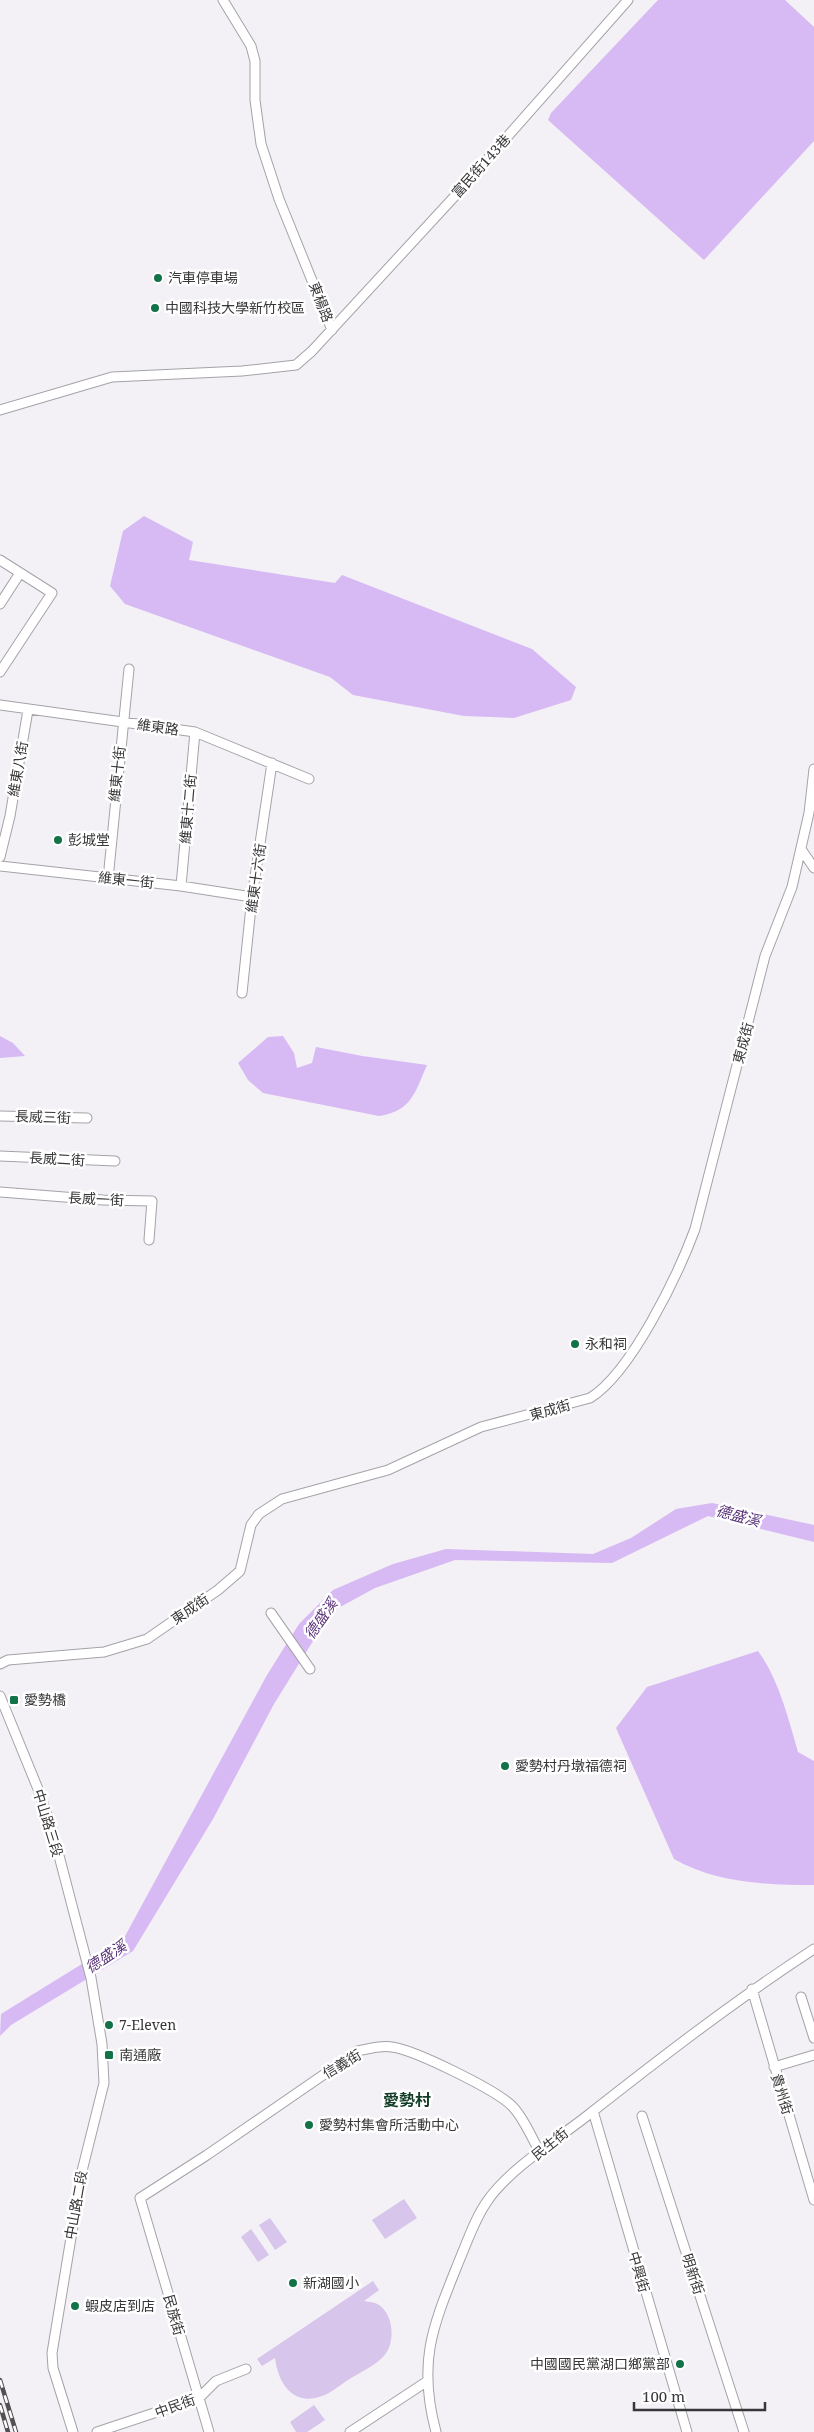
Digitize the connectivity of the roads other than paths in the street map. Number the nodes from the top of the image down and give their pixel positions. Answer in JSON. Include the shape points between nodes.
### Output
{"nodes":[{"id":1,"x":223,"y":0,"type":"edge"},
{"id":2,"x":628,"y":0,"type":"edge"},
{"id":3,"x":332,"y":330,"type":"junction"},
{"id":4,"x":0,"y":410,"type":"edge"},
{"id":5,"x":0,"y":560,"type":"edge"},
{"id":6,"x":20,"y":573,"type":"junction"},
{"id":7,"x":0,"y":604,"type":"edge"},
{"id":8,"x":129,"y":669,"type":"dead end"},
{"id":9,"x":0,"y":672,"type":"edge"},
{"id":10,"x":0,"y":705,"type":"edge"},
{"id":11,"x":28,"y":710,"type":"junction"},
{"id":12,"x":123,"y":722,"type":"junction"},
{"id":13,"x":194,"y":732,"type":"junction"},
{"id":14,"x":272,"y":763,"type":"junction"},
{"id":15,"x":814,"y":769,"type":"edge"},
{"id":16,"x":309,"y":779,"type":"dead end"},
{"id":17,"x":811,"y":813,"type":"edge"},
{"id":18,"x":801,"y":850,"type":"junction"},
{"id":19,"x":0,"y":857,"type":"edge"},
{"id":20,"x":0,"y":866,"type":"edge"},
{"id":21,"x":814,"y":868,"type":"edge"},
{"id":22,"x":108,"y":879,"type":"junction"},
{"id":23,"x":181,"y":886,"type":"junction"},
{"id":24,"x":252,"y":897,"type":"junction"},
{"id":25,"x":242,"y":993,"type":"dead end"},
{"id":26,"x":0,"y":1116,"type":"edge"},
{"id":27,"x":87,"y":1118,"type":"dead end"},
{"id":28,"x":0,"y":1156,"type":"edge"},
{"id":29,"x":115,"y":1161,"type":"dead end"},
{"id":30,"x":0,"y":1192,"type":"edge"},
{"id":31,"x":149,"y":1240,"type":"dead end"},
{"id":32,"x":271,"y":1613,"type":"dead end"},
{"id":33,"x":0,"y":1664,"type":"edge"},
{"id":34,"x":307,"y":1665,"type":"dead end"},
{"id":35,"x":0,"y":1696,"type":"edge"},
{"id":36,"x":814,"y":1949,"type":"edge"},
{"id":37,"x":91,"y":1978,"type":"joint"},
{"id":38,"x":752,"y":1989,"type":"junction"},
{"id":39,"x":802,"y":1998,"type":"dead end"},
{"id":40,"x":814,"y":2038,"type":"edge"},
{"id":41,"x":814,"y":2055,"type":"edge"},
{"id":42,"x":774,"y":2067,"type":"junction"},
{"id":43,"x":593,"y":2111,"type":"junction"},
{"id":44,"x":642,"y":2116,"type":"dead end"},
{"id":45,"x":540,"y":2152,"type":"junction"},
{"id":46,"x":140,"y":2198,"type":"joint"},
{"id":47,"x":814,"y":2200,"type":"edge"},
{"id":48,"x":246,"y":2369,"type":"dead end"},
{"id":49,"x":426,"y":2382,"type":"junction"},
{"id":50,"x":199,"y":2398,"type":"junction"},
{"id":51,"x":73,"y":2432,"type":"edge"},
{"id":52,"x":97,"y":2432,"type":"edge"},
{"id":53,"x":209,"y":2432,"type":"edge"},
{"id":54,"x":350,"y":2432,"type":"edge"},
{"id":55,"x":436,"y":2432,"type":"edge"},
{"id":56,"x":687,"y":2432,"type":"edge"},
{"id":57,"x":744,"y":2432,"type":"edge"}],
"edges":[{"from":1,"to":3,"type":"street","name":"東楊路","via":[[251,46],[261,144],[279,199]]},
{"from":2,"to":3,"type":"street","name":"富民街143巷"},
{"from":3,"to":4,"type":"street","name":"東楊路","via":[[296,365],[112,378]]},
{"from":5,"to":6,"type":"street"},
{"from":6,"to":7,"type":"street"},
{"from":6,"to":9,"type":"street","via":[[52,593]]},
{"from":8,"to":12,"type":"street","name":"維東十街"},
{"from":10,"to":11,"type":"street","name":"維東路"},
{"from":11,"to":12,"type":"street","name":"維東路"},
{"from":11,"to":19,"type":"street","name":"維東八街"},
{"from":12,"to":13,"type":"street","name":"維東路"},
{"from":12,"to":22,"type":"street","name":"維東十街"},
{"from":13,"to":14,"type":"street","name":"維東路"},
{"from":13,"to":23,"type":"street","name":"維東十二街"},
{"from":14,"to":16,"type":"street","name":"維東路"},
{"from":14,"to":24,"type":"street","name":"維東十六街"},
{"from":15,"to":17,"type":"street","name":"東成街"},
{"from":17,"to":18,"type":"street","name":"東成街"},
{"from":18,"to":21,"type":"street"},
{"from":18,"to":33,"type":"street","name":"東成街","via":[[792,887],[765,956],[695,1229],[683,1262],[630,1357],[604,1390],[586,1399],[482,1428],[388,1470],[282,1499],[259,1514],[251,1526],[240,1571],[146,1639],[104,1652],[8,1660]]},
{"from":20,"to":22,"type":"street","name":"維東一街"},
{"from":22,"to":23,"type":"street","name":"維東一街"},
{"from":23,"to":24,"type":"street","name":"維東一街"},
{"from":24,"to":25,"type":"street","name":"維東十六街"},
{"from":26,"to":27,"type":"street","name":"長威三街"},
{"from":28,"to":29,"type":"street","name":"長威二街"},
{"from":30,"to":31,"type":"street","name":"長威一街","via":[[152,1201]]},
{"from":32,"to":34,"type":"street"},
{"from":35,"to":37,"type":"street","name":"中山路三段","via":[[44,1806]]},
{"from":36,"to":38,"type":"street","name":"民生街"},
{"from":37,"to":51,"type":"street","name":"中山路二段","via":[[102,2044],[104,2083],[82,2171],[52,2353],[53,2368]]},
{"from":38,"to":42,"type":"street","name":"貴州街"},
{"from":38,"to":43,"type":"street","name":"民生街"},
{"from":39,"to":40,"type":"street"},
{"from":41,"to":42,"type":"street"},
{"from":42,"to":47,"type":"street","name":"貴州街"},
{"from":43,"to":45,"type":"street","name":"民生街"},
{"from":43,"to":56,"type":"street","name":"中興街"},
{"from":44,"to":57,"type":"street","name":"明新街"},
{"from":45,"to":46,"type":"street","name":"信義街","via":[[520,2117],[504,2099],[439,2064],[408,2052],[391,2046],[370,2048],[358,2051]]},
{"from":45,"to":49,"type":"street","name":"民生街","via":[[489,2198],[475,2222],[435,2321]]},
{"from":46,"to":50,"type":"street","name":"民族街"},
{"from":48,"to":50,"type":"street","name":"中民街","via":[[216,2381]]},
{"from":49,"to":54,"type":"street"},
{"from":49,"to":55,"type":"street","name":"民生街"},
{"from":50,"to":52,"type":"street","name":"中民街"},
{"from":50,"to":53,"type":"street","name":"民族街"}]}
